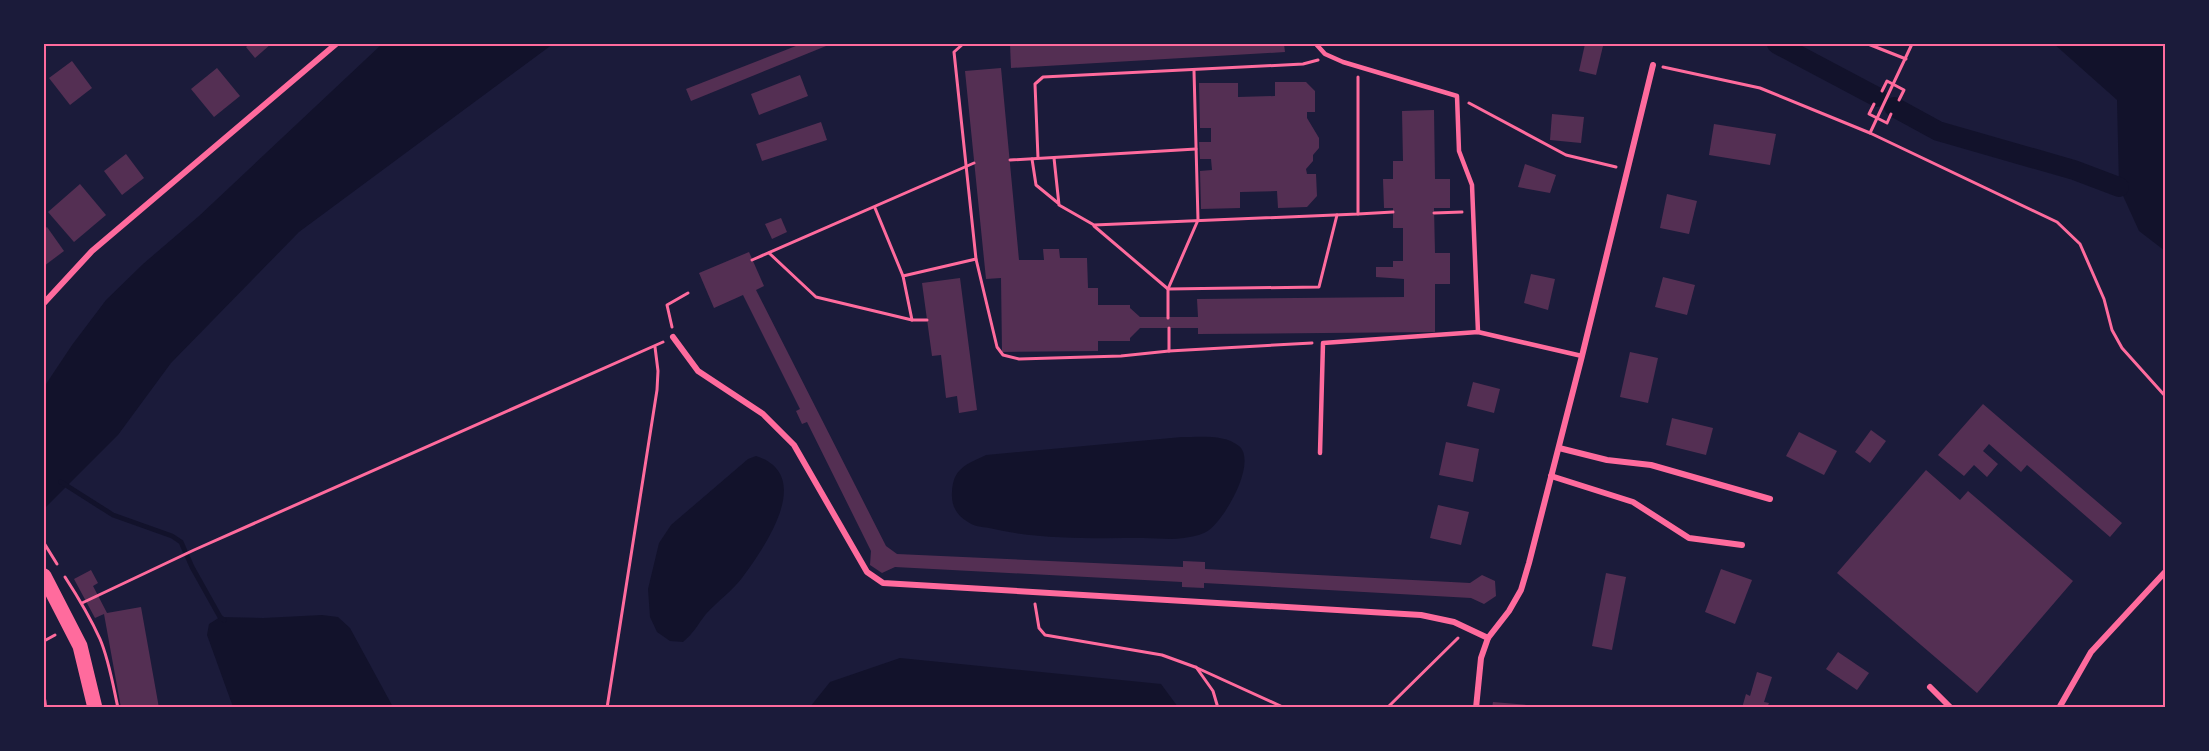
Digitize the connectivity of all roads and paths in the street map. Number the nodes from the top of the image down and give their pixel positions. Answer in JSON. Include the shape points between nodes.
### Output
{"nodes":[{"id":1,"x":336,"y":44,"type":"edge"},
{"id":2,"x":963,"y":44,"type":"edge"},
{"id":3,"x":1316,"y":44,"type":"edge"},
{"id":4,"x":1869,"y":44,"type":"edge"},
{"id":5,"x":1912,"y":44,"type":"edge"},
{"id":6,"x":1324,"y":54,"type":"junction"},
{"id":7,"x":1906,"y":58,"type":"junction"},
{"id":8,"x":1653,"y":65,"type":"dead end"},
{"id":9,"x":1358,"y":66,"type":"junction"},
{"id":10,"x":1194,"y":71,"type":"junction"},
{"id":11,"x":1679,"y":71,"type":"dead end"},
{"id":12,"x":1894,"y":85,"type":"junction"},
{"id":13,"x":1882,"y":90,"type":"dead end"},
{"id":14,"x":1457,"y":96,"type":"junction"},
{"id":15,"x":1899,"y":100,"type":"dead end"},
{"id":16,"x":1874,"y":104,"type":"dead end"},
{"id":17,"x":1891,"y":114,"type":"dead end"},
{"id":18,"x":1877,"y":118,"type":"junction"},
{"id":19,"x":1870,"y":133,"type":"junction"},
{"id":20,"x":1196,"y":149,"type":"junction"},
{"id":21,"x":1038,"y":158,"type":"junction"},
{"id":22,"x":1054,"y":158,"type":"junction"},
{"id":23,"x":1032,"y":159,"type":"junction"},
{"id":24,"x":1010,"y":160,"type":"dead end"},
{"id":25,"x":974,"y":163,"type":"dead end"},
{"id":26,"x":967,"y":165,"type":"junction"},
{"id":27,"x":1627,"y":169,"type":"junction"},
{"id":28,"x":1059,"y":204,"type":"junction"},
{"id":29,"x":875,"y":208,"type":"junction"},
{"id":30,"x":1393,"y":212,"type":"dead end"},
{"id":31,"x":1474,"y":212,"type":"junction"},
{"id":32,"x":1434,"y":213,"type":"dead end"},
{"id":33,"x":1358,"y":214,"type":"junction"},
{"id":34,"x":1337,"y":215,"type":"junction"},
{"id":35,"x":1198,"y":220,"type":"junction"},
{"id":36,"x":1094,"y":225,"type":"junction"},
{"id":37,"x":769,"y":253,"type":"junction"},
{"id":38,"x":976,"y":259,"type":"junction"},
{"id":39,"x":752,"y":260,"type":"dead end"},
{"id":40,"x":903,"y":276,"type":"junction"},
{"id":41,"x":1168,"y":289,"type":"junction"},
{"id":42,"x":688,"y":293,"type":"dead end"},
{"id":43,"x":44,"y":303,"type":"edge"},
{"id":44,"x":1168,"y":318,"type":"dead end"},
{"id":45,"x":912,"y":320,"type":"junction"},
{"id":46,"x":927,"y":320,"type":"dead end"},
{"id":47,"x":1168,"y":328,"type":"dead end"},
{"id":48,"x":1478,"y":332,"type":"junction"},
{"id":49,"x":673,"y":337,"type":"junction"},
{"id":50,"x":1323,"y":343,"type":"junction"},
{"id":51,"x":655,"y":347,"type":"junction"},
{"id":52,"x":1169,"y":351,"type":"junction"},
{"id":53,"x":1582,"y":356,"type":"junction"},
{"id":54,"x":2166,"y":396,"type":"edge"},
{"id":55,"x":1559,"y":448,"type":"junction"},
{"id":56,"x":1320,"y":453,"type":"dead end"},
{"id":57,"x":1551,"y":476,"type":"junction"},
{"id":58,"x":1770,"y":499,"type":"dead end"},
{"id":59,"x":44,"y":543,"type":"edge"},
{"id":60,"x":1742,"y":545,"type":"dead end"},
{"id":61,"x":47,"y":550,"type":"dead end"},
{"id":62,"x":2166,"y":571,"type":"edge"},
{"id":63,"x":44,"y":576,"type":"edge"},
{"id":64,"x":1032,"y":590,"type":"junction"},
{"id":65,"x":1467,"y":628,"type":"junction"},
{"id":66,"x":57,"y":634,"type":"dead end"},
{"id":67,"x":1488,"y":638,"type":"junction"},
{"id":68,"x":44,"y":641,"type":"edge"},
{"id":69,"x":1196,"y":667,"type":"junction"},
{"id":70,"x":1930,"y":687,"type":"dead end"},
{"id":71,"x":44,"y":691,"type":"edge"},
{"id":72,"x":44,"y":700,"type":"edge"},
{"id":73,"x":45,"y":708,"type":"edge"},
{"id":74,"x":95,"y":708,"type":"edge"},
{"id":75,"x":118,"y":708,"type":"edge"},
{"id":76,"x":607,"y":708,"type":"edge"},
{"id":77,"x":1218,"y":708,"type":"edge"},
{"id":78,"x":1285,"y":708,"type":"edge"},
{"id":79,"x":1387,"y":708,"type":"edge"},
{"id":80,"x":1476,"y":708,"type":"edge"},
{"id":81,"x":1951,"y":708,"type":"edge"},
{"id":82,"x":2059,"y":708,"type":"edge"}],
"edges":[{"from":1,"to":43,"type":"street","via":[[92,252]]},
{"from":2,"to":26,"type":"path","via":[[954,52]]},
{"from":3,"to":6,"type":"lane"},
{"from":4,"to":7,"type":"path"},
{"from":5,"to":7,"type":"path"},
{"from":6,"to":9,"type":"lane"},
{"from":6,"to":10,"type":"path","via":[[1317,61],[1303,64]]},
{"from":7,"to":12,"type":"path"},
{"from":8,"to":27,"type":"street"},
{"from":9,"to":14,"type":"lane"},
{"from":9,"to":33,"type":"path"},
{"from":10,"to":20,"type":"path"},
{"from":10,"to":21,"type":"path","via":[[1042,77],[1035,84]]},
{"from":11,"to":19,"type":"path","via":[[1760,88]]},
{"from":12,"to":13,"type":"path","via":[[1887,81]]},
{"from":12,"to":15,"type":"path","via":[[1904,90]]},
{"from":12,"to":18,"type":"path"},
{"from":14,"to":27,"type":"path","via":[[1566,155]]},
{"from":14,"to":31,"type":"lane","via":[[1459,151],[1472,185]]},
{"from":16,"to":18,"type":"path","via":[[1869,114]]},
{"from":17,"to":18,"type":"path","via":[[1887,123]]},
{"from":18,"to":19,"type":"path"},
{"from":19,"to":54,"type":"path","via":[[2057,222],[2080,243],[2122,348]]},
{"from":20,"to":22,"type":"path"},
{"from":20,"to":35,"type":"path"},
{"from":21,"to":22,"type":"path"},
{"from":21,"to":23,"type":"path"},
{"from":22,"to":28,"type":"path"},
{"from":23,"to":24,"type":"path"},
{"from":23,"to":28,"type":"path","via":[[1036,185]]},
{"from":25,"to":26,"type":"path"},
{"from":26,"to":29,"type":"path"},
{"from":26,"to":38,"type":"path"},
{"from":27,"to":53,"type":"street"},
{"from":28,"to":36,"type":"path"},
{"from":29,"to":37,"type":"path"},
{"from":29,"to":40,"type":"path"},
{"from":30,"to":33,"type":"path"},
{"from":31,"to":32,"type":"path"},
{"from":31,"to":48,"type":"lane"},
{"from":33,"to":34,"type":"path"},
{"from":34,"to":35,"type":"path"},
{"from":34,"to":41,"type":"path","via":[[1319,287]]},
{"from":35,"to":36,"type":"path"},
{"from":35,"to":41,"type":"path"},
{"from":36,"to":41,"type":"path"},
{"from":37,"to":39,"type":"path"},
{"from":37,"to":45,"type":"path","via":[[816,297]]},
{"from":38,"to":40,"type":"path"},
{"from":38,"to":52,"type":"path","via":[[996,347],[1003,355],[1019,359]]},
{"from":40,"to":45,"type":"path"},
{"from":41,"to":44,"type":"path"},
{"from":42,"to":49,"type":"path","via":[[667,305]]},
{"from":45,"to":46,"type":"path"},
{"from":47,"to":52,"type":"path"},
{"from":48,"to":50,"type":"lane"},
{"from":48,"to":53,"type":"lane"},
{"from":49,"to":51,"type":"path"},
{"from":49,"to":64,"type":"street","via":[[698,371],[763,414],[794,446],[867,572],[884,583]]},
{"from":50,"to":52,"type":"path"},
{"from":50,"to":56,"type":"lane"},
{"from":51,"to":75,"type":"path","via":[[82,603],[100,640]]},
{"from":51,"to":76,"type":"path","via":[[657,390]]},
{"from":53,"to":55,"type":"street"},
{"from":55,"to":57,"type":"street"},
{"from":55,"to":58,"type":"street","via":[[1607,460],[1651,465]]},
{"from":57,"to":60,"type":"street","via":[[1633,502],[1689,538]]},
{"from":57,"to":67,"type":"street","via":[[1521,590]]},
{"from":59,"to":61,"type":"path"},
{"from":62,"to":82,"type":"street","via":[[2091,652]]},
{"from":63,"to":74,"type":"main road","via":[[81,645]]},
{"from":64,"to":65,"type":"street","via":[[1421,615],[1454,621]]},
{"from":64,"to":69,"type":"path","via":[[1039,628],[1045,635],[1162,655]]},
{"from":65,"to":67,"type":"street"},
{"from":65,"to":79,"type":"path"},
{"from":66,"to":68,"type":"path"},
{"from":67,"to":80,"type":"street","via":[[1481,658]]},
{"from":69,"to":77,"type":"path","via":[[1213,691]]},
{"from":69,"to":78,"type":"path"},
{"from":70,"to":81,"type":"street"},
{"from":71,"to":72,"type":"lane"},
{"from":72,"to":73,"type":"lane"}]}
